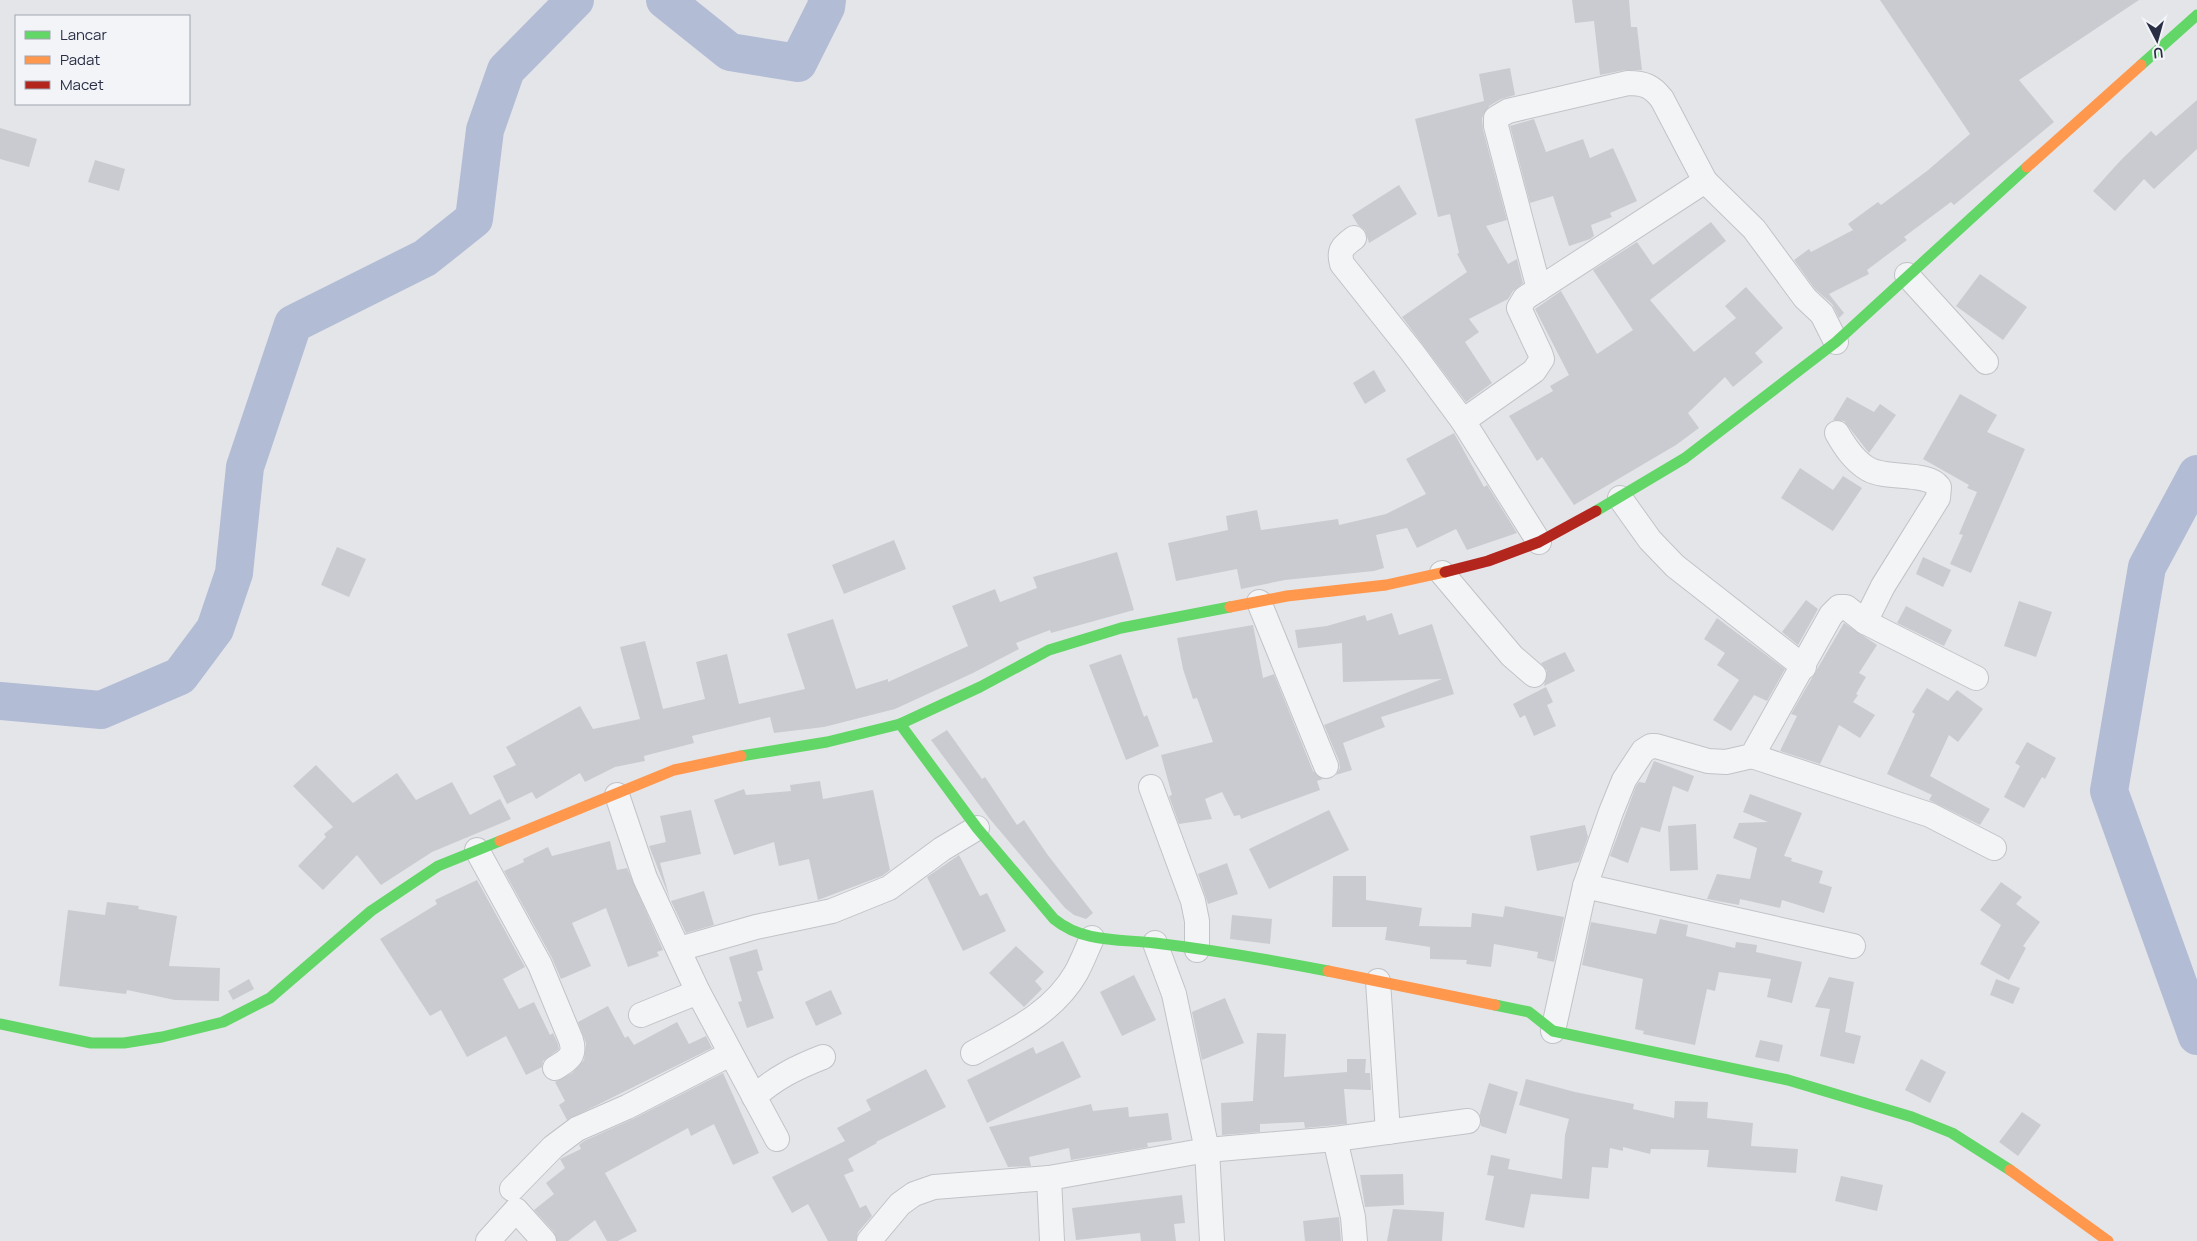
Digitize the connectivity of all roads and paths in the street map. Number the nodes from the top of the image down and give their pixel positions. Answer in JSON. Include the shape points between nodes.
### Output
{"nodes":[{"id":1,"x":2197,"y":15,"type":"edge"},
{"id":2,"x":1705,"y":181,"type":"junction"},
{"id":3,"x":1354,"y":238,"type":"dead end"},
{"id":4,"x":1906,"y":275,"type":"junction"},
{"id":5,"x":1539,"y":289,"type":"junction"},
{"id":6,"x":1836,"y":342,"type":"junction"},
{"id":7,"x":1986,"y":362,"type":"dead end"},
{"id":8,"x":1463,"y":421,"type":"junction"},
{"id":9,"x":1838,"y":433,"type":"dead end"},
{"id":10,"x":1620,"y":498,"type":"junction"},
{"id":11,"x":1539,"y":542,"type":"junction"},
{"id":12,"x":1442,"y":573,"type":"junction"},
{"id":13,"x":1258,"y":602,"type":"junction"},
{"id":14,"x":1865,"y":622,"type":"junction"},
{"id":15,"x":1804,"y":667,"type":"junction"},
{"id":16,"x":1534,"y":675,"type":"dead end"},
{"id":17,"x":1976,"y":678,"type":"dead end"},
{"id":18,"x":900,"y":724,"type":"junction"},
{"id":19,"x":1752,"y":756,"type":"junction"},
{"id":20,"x":1326,"y":766,"type":"dead end"},
{"id":21,"x":1151,"y":786,"type":"dead end"},
{"id":22,"x":618,"y":795,"type":"junction"},
{"id":23,"x":977,"y":828,"type":"junction"},
{"id":24,"x":1994,"y":848,"type":"dead end"},
{"id":25,"x":477,"y":850,"type":"junction"},
{"id":26,"x":1584,"y":886,"type":"junction"},
{"id":27,"x":1092,"y":938,"type":"junction"},
{"id":28,"x":1156,"y":944,"type":"junction"},
{"id":29,"x":1853,"y":946,"type":"dead end"},
{"id":30,"x":679,"y":949,"type":"junction"},
{"id":31,"x":1197,"y":950,"type":"junction"},
{"id":32,"x":1378,"y":981,"type":"junction"},
{"id":33,"x":698,"y":992,"type":"junction"},
{"id":34,"x":641,"y":1015,"type":"dead end"},
{"id":35,"x":0,"y":1024,"type":"edge"},
{"id":36,"x":1553,"y":1031,"type":"junction"},
{"id":37,"x":973,"y":1053,"type":"dead end"},
{"id":38,"x":730,"y":1054,"type":"junction"},
{"id":39,"x":823,"y":1057,"type":"dead end"},
{"id":40,"x":555,"y":1068,"type":"dead end"},
{"id":41,"x":754,"y":1097,"type":"junction"},
{"id":42,"x":1468,"y":1121,"type":"dead end"},
{"id":43,"x":1388,"y":1132,"type":"junction"},
{"id":44,"x":777,"y":1139,"type":"dead end"},
{"id":45,"x":1335,"y":1139,"type":"junction"},
{"id":46,"x":1206,"y":1150,"type":"junction"},
{"id":47,"x":1049,"y":1178,"type":"junction"},
{"id":48,"x":512,"y":1189,"type":"dead end"},
{"id":49,"x":488,"y":1241,"type":"edge"},
{"id":50,"x":544,"y":1241,"type":"edge"},
{"id":51,"x":868,"y":1241,"type":"edge"},
{"id":52,"x":1052,"y":1241,"type":"edge"},
{"id":53,"x":1212,"y":1241,"type":"edge"},
{"id":54,"x":1355,"y":1241,"type":"edge"},
{"id":55,"x":2108,"y":1241,"type":"edge"}],
"edges":[{"from":1,"to":4,"type":"street"},
{"from":2,"to":5,"type":"street"},
{"from":2,"to":5,"type":"street","via":[[1662,99],[1643,83],[1628,82],[1500,114],[1496,118],[1496,126]]},
{"from":2,"to":6,"type":"street","via":[[1754,230],[1805,298],[1822,314]]},
{"from":3,"to":8,"type":"street","via":[[1342,247],[1342,264]]},
{"from":4,"to":6,"type":"street"},
{"from":4,"to":7,"type":"street"},
{"from":5,"to":8,"type":"street","via":[[1526,298],[1520,308],[1540,353],[1540,365]]},
{"from":6,"to":10,"type":"street","via":[[1685,458]]},
{"from":8,"to":11,"type":"street"},
{"from":9,"to":14,"type":"street","via":[[1856,460],[1867,469],[1882,475],[1930,480],[1939,487],[1938,498],[1883,586]]},
{"from":10,"to":11,"type":"street"},
{"from":10,"to":15,"type":"street","via":[[1650,540],[1675,566]]},
{"from":11,"to":12,"type":"street","via":[[1488,561]]},
{"from":12,"to":13,"type":"street","via":[[1386,585]]},
{"from":12,"to":16,"type":"street","via":[[1512,656]]},
{"from":13,"to":18,"type":"street","via":[[1121,628],[1049,650]]},
{"from":13,"to":20,"type":"street"},
{"from":14,"to":15,"type":"street","via":[[1846,607],[1839,607],[1832,614]]},
{"from":14,"to":17,"type":"street"},
{"from":15,"to":19,"type":"street"},
{"from":18,"to":22,"type":"street","via":[[827,742],[774,749],[674,770]]},
{"from":18,"to":23,"type":"street"},
{"from":19,"to":24,"type":"street","via":[[1930,815]]},
{"from":19,"to":26,"type":"street","via":[[1726,762],[1708,761],[1663,748],[1646,748],[1624,780]]},
{"from":21,"to":31,"type":"street","via":[[1194,901]]},
{"from":22,"to":25,"type":"street"},
{"from":22,"to":30,"type":"street","via":[[645,878]]},
{"from":23,"to":27,"type":"street","via":[[1054,919],[1066,929]]},
{"from":23,"to":30,"type":"street","via":[[889,888],[832,911],[756,927]]},
{"from":25,"to":35,"type":"street","via":[[438,866],[380,905],[270,998],[223,1022],[162,1037],[91,1044]]},
{"from":25,"to":40,"type":"street","via":[[540,965],[571,1040],[574,1049],[570,1059]]},
{"from":26,"to":29,"type":"street"},
{"from":26,"to":36,"type":"street"},
{"from":27,"to":28,"type":"street"},
{"from":27,"to":37,"type":"street","via":[[1075,974],[1049,1007],[1025,1025]]},
{"from":28,"to":31,"type":"street"},
{"from":28,"to":46,"type":"street","via":[[1174,994]]},
{"from":30,"to":33,"type":"street"},
{"from":31,"to":32,"type":"street"},
{"from":32,"to":36,"type":"street","via":[[1529,1012]]},
{"from":32,"to":43,"type":"street"},
{"from":33,"to":34,"type":"street"},
{"from":33,"to":38,"type":"street"},
{"from":36,"to":55,"type":"street","via":[[1788,1080],[1912,1117],[1952,1133],[1988,1155]]},
{"from":38,"to":41,"type":"street"},
{"from":38,"to":48,"type":"street","via":[[577,1129],[532,1167]]},
{"from":39,"to":41,"type":"street","via":[[798,1066]]},
{"from":41,"to":44,"type":"street"},
{"from":42,"to":43,"type":"street"},
{"from":43,"to":45,"type":"street"},
{"from":45,"to":46,"type":"street"},
{"from":45,"to":54,"type":"street"},
{"from":46,"to":47,"type":"street"},
{"from":46,"to":53,"type":"street"},
{"from":47,"to":51,"type":"street","via":[[934,1187],[914,1194],[900,1204]]},
{"from":47,"to":52,"type":"street"},
{"from":49,"to":50,"type":"street","via":[[516,1210]]}]}
